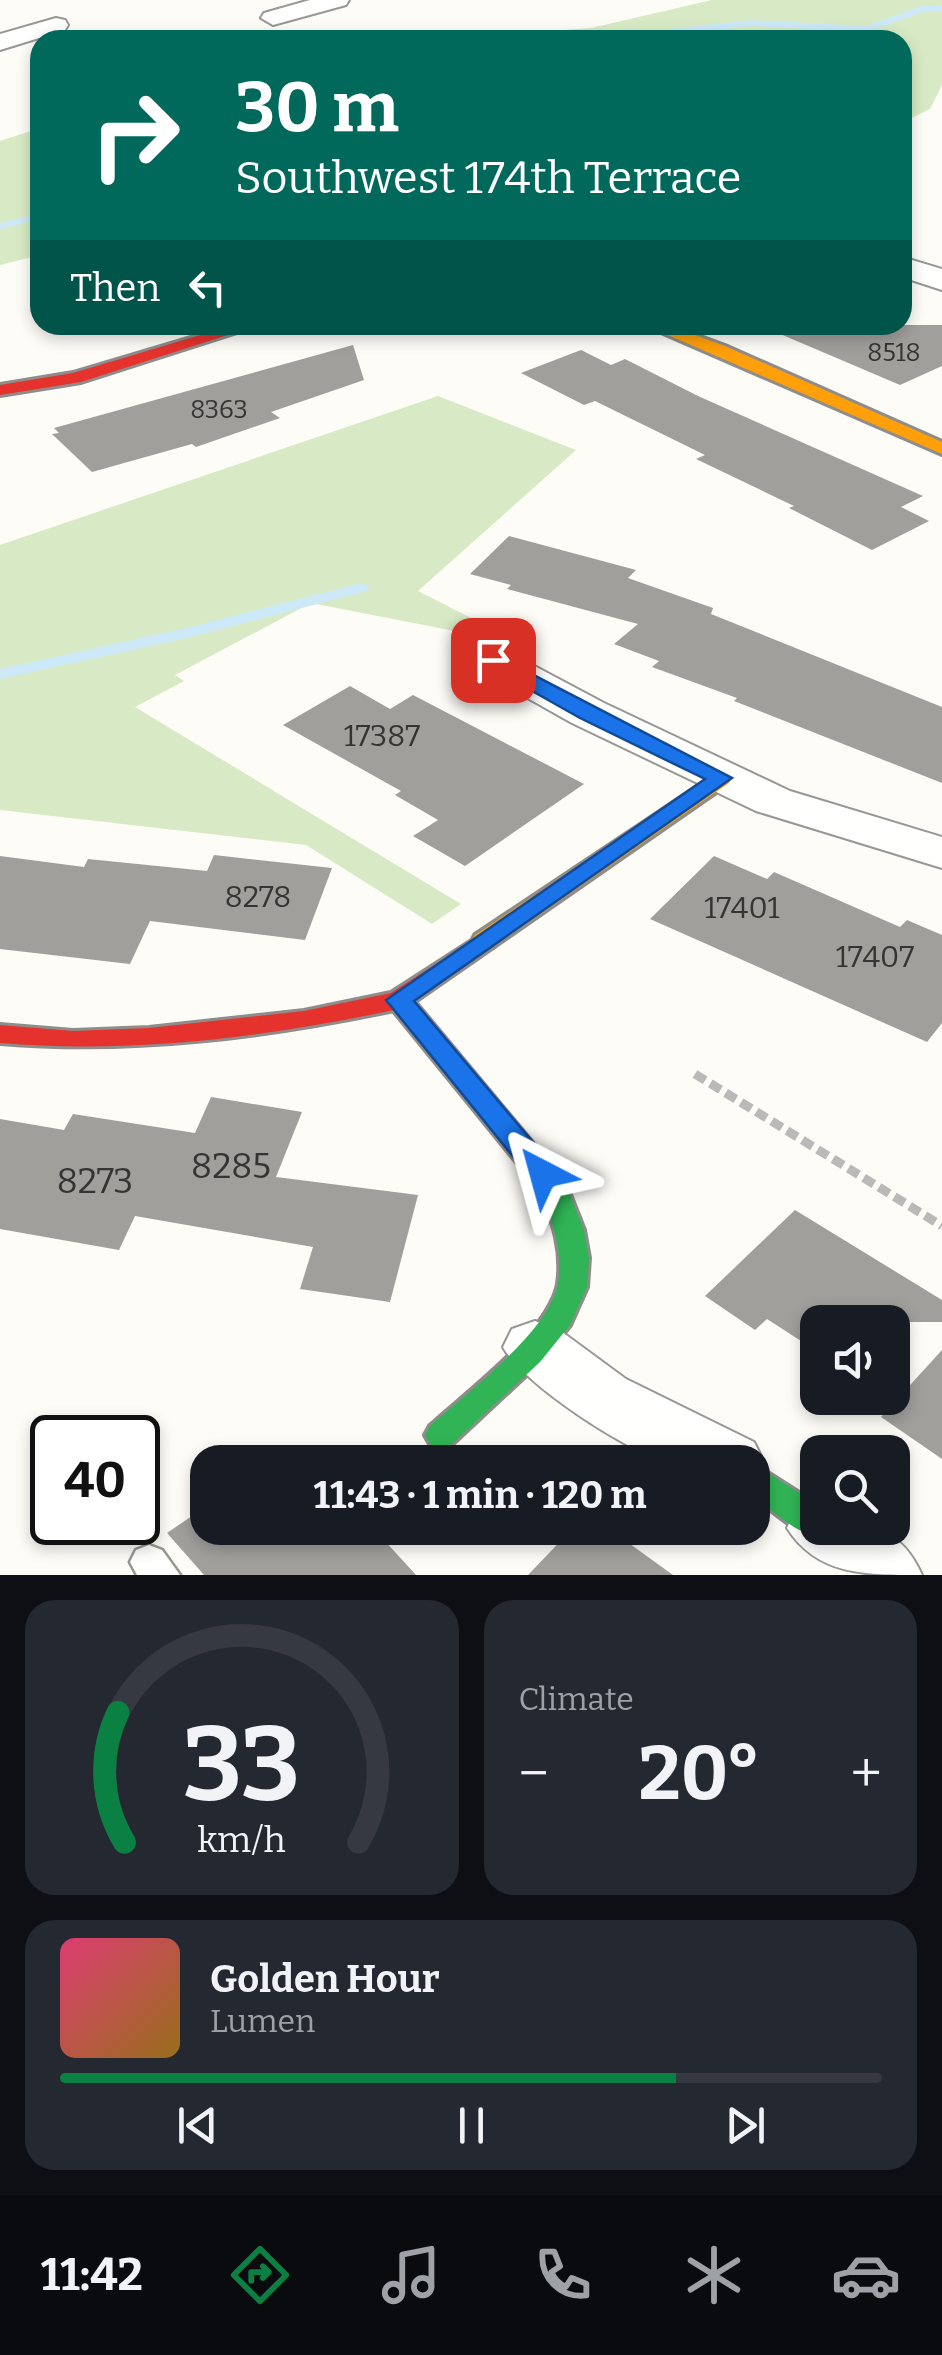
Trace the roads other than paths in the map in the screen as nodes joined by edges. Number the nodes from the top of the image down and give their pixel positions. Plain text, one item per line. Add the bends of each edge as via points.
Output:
1 (337, 0) edge
2 (272, 18) dead end
3 (56, 25) dead end
4 (40, 30) edge
5 (30, 33) edge
6 (0, 42) edge
7 (912, 270) edge
8 (942, 280) edge
9 (218, 335) edge
10 (680, 335) edge
11 (0, 390) edge
12 (942, 449) edge
13 (493, 660) dead end
14 (721, 778) junction
15 (942, 854) edge
16 (399, 1000) junction
17 (0, 1034) edge
18 (535, 1346) junction
19 (441, 1435) dead end
20 (696, 1445) edge
21 (770, 1489) edge
22 (800, 1511) edge
23 (846, 1545) edge
24 (887, 1575) edge

1 - 2 street
3 - 4 street
5 - 6 street
7 - 8 street
9 - 11 street via 75,378
10 - 12 street
13 - 14 street
14 - 15 street via 826,820
14 - 16 street
16 - 17 street via 304,1020 149,1037
16 - 18 street via 556,1189 569,1220 575,1256 568,1302
18 - 19 street
18 - 20 street via 603,1398
21 - 22 street
23 - 24 street

